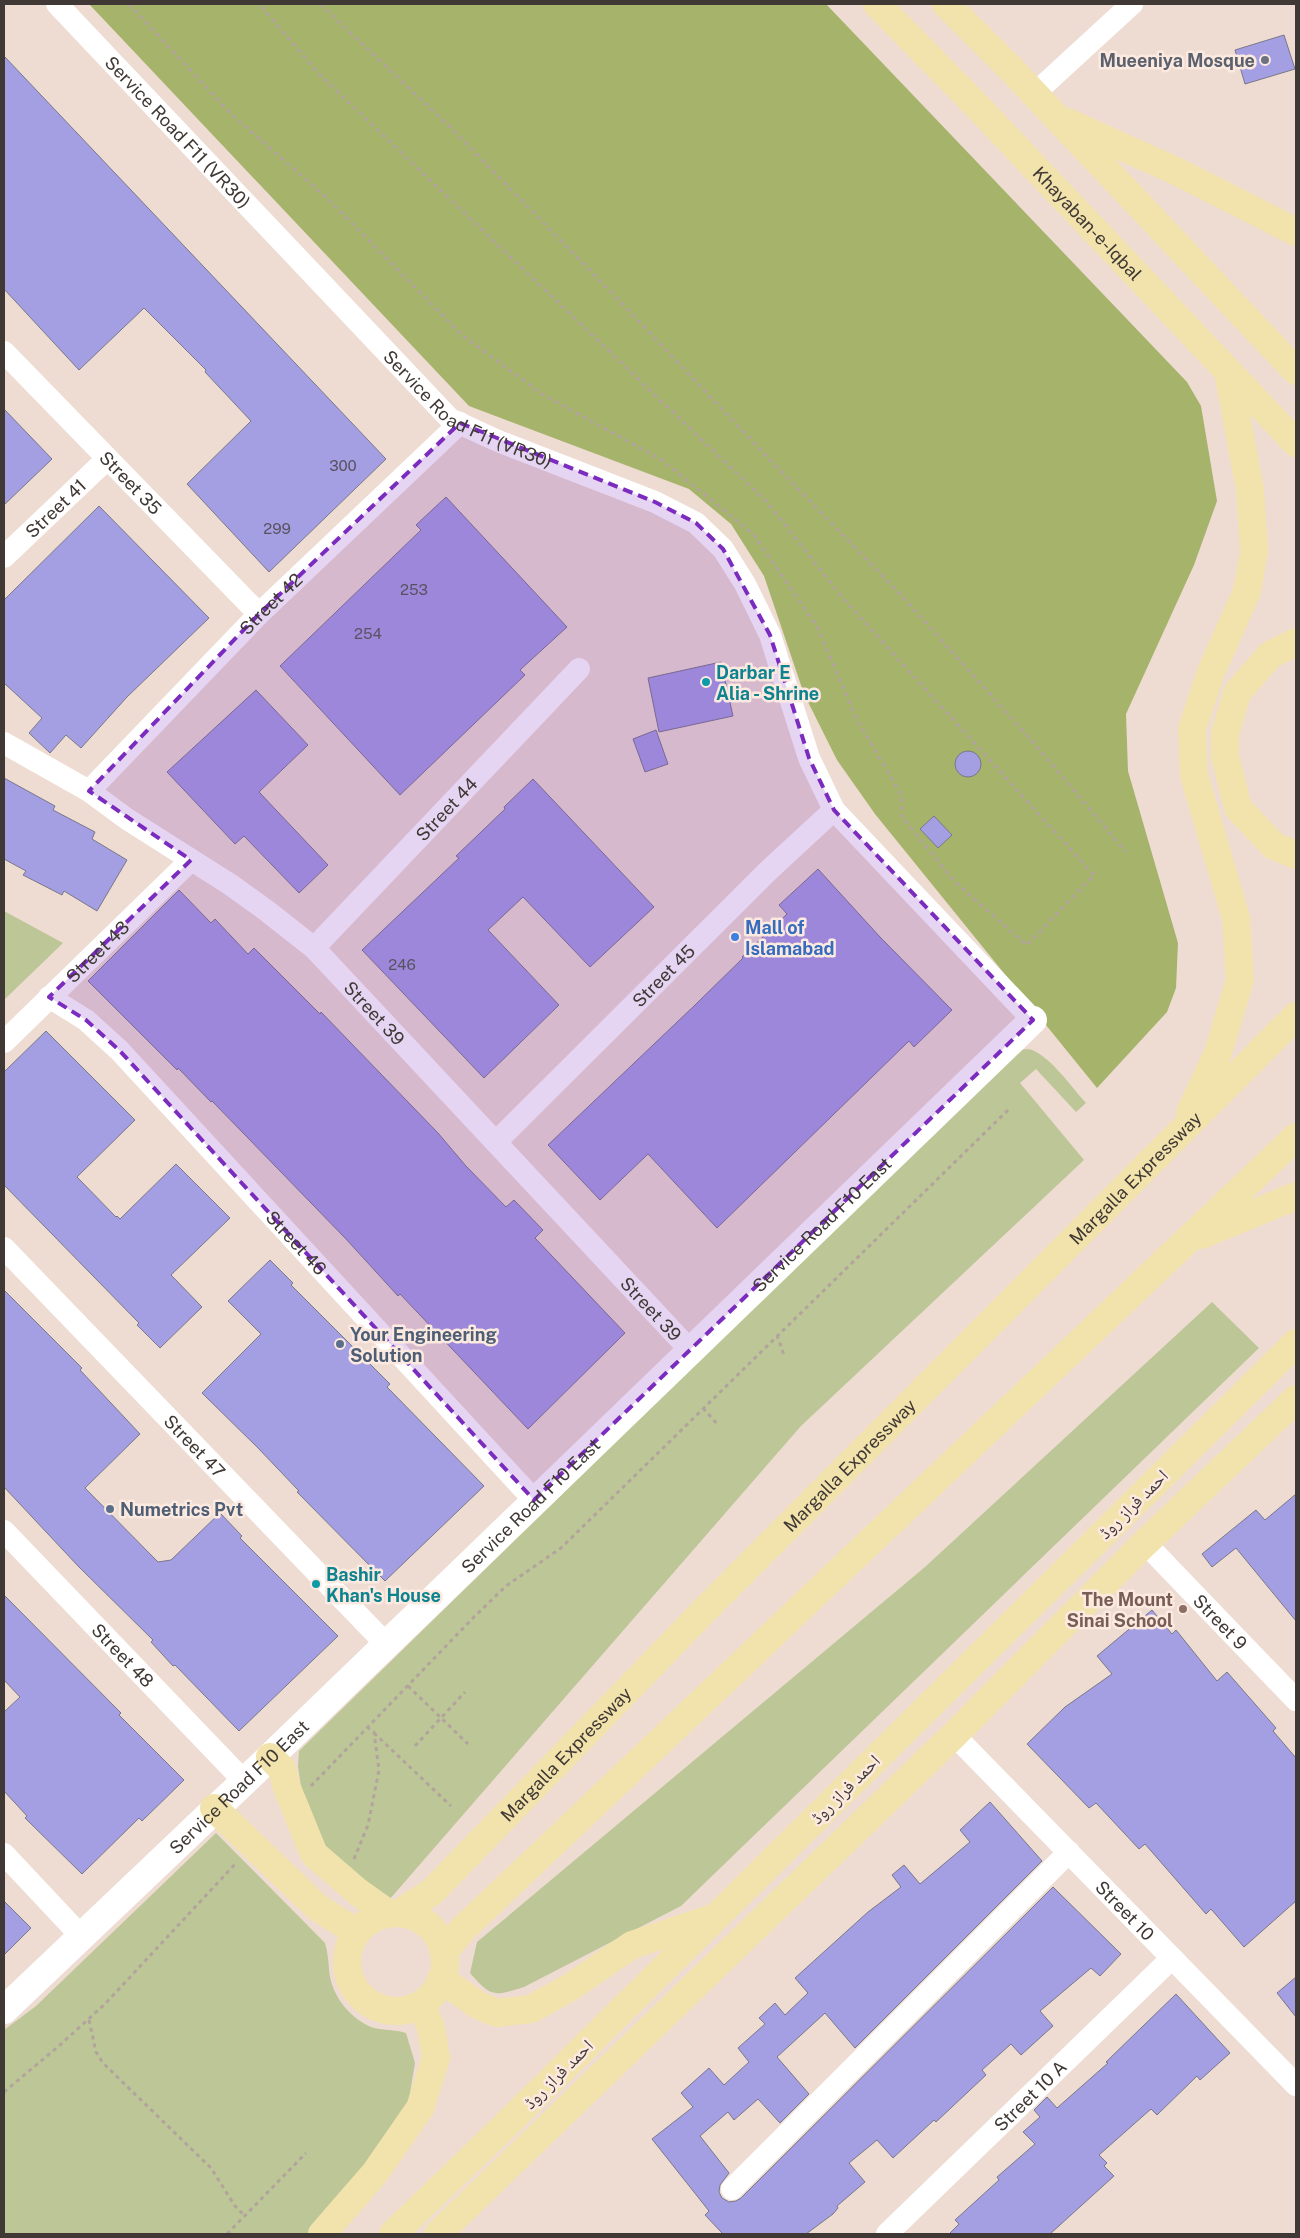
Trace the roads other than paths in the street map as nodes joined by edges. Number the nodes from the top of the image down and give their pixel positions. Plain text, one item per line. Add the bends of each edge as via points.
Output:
1 (57, 4) edge
2 (877, 4) edge
3 (946, 4) edge
4 (1132, 4) edge
5 (1034, 94) junction
6 (1055, 116) junction
7 (1296, 232) edge
8 (4, 352) edge
9 (1296, 371) edge
10 (1228, 372) junction
11 (460, 423) junction
12 (1296, 443) edge
13 (108, 458) junction
14 (4, 557) edge
15 (259, 614) junction
16 (1296, 642) edge
17 (579, 669) dead end
18 (4, 743) edge
19 (88, 791) junction
20 (834, 810) junction
21 (1296, 855) edge
22 (191, 860) junction
23 (314, 948) junction
24 (50, 997) junction
25 (1296, 1016) edge
26 (1033, 1020) joint
27 (4, 1042) edge
28 (1182, 1131) junction
29 (1296, 1137) edge
30 (496, 1142) junction
31 (1296, 1196) edge
32 (1189, 1240) junction
33 (4, 1248) edge
34 (1296, 1343) edge
35 (690, 1350) junction
36 (1296, 1399) edge
37 (534, 1500) junction
38 (4, 1531) edge
39 (1145, 1543) junction
40 (386, 1643) junction
41 (1296, 1700) edge
42 (954, 1735) junction
43 (270, 1757) junction
44 (243, 1780) junction
45 (214, 1808) junction
46 (1069, 1852) junction
47 (4, 1854) edge
48 (395, 1913) junction
49 (716, 1917) junction
50 (356, 1932) junction
51 (81, 1936) junction
52 (444, 1952) junction
53 (1172, 1958) junction
54 (441, 1980) junction
55 (421, 2004) junction
56 (4, 2010) edge
57 (1296, 2084) edge
58 (510, 2121) junction
59 (533, 2143) junction
60 (732, 2189) dead end
61 (322, 2234) edge
62 (393, 2234) edge
63 (438, 2234) edge
64 (887, 2234) edge

1 - 11 street, Service Road F11 (VR30) via 450,419
2 - 10 main road, Khayaban-e-Iqbal
3 - 5 main road
4 - 5 street
5 - 6 main road
6 - 7 main road via 1178,172
6 - 9 main road
8 - 13 street, Street 35
10 - 12 main road, Khayaban-e-Iqbal
10 - 28 main road via 1250,490 1254,552 1247,591 1211,672 1192,729 1194,775 1236,918 1240,980 1218,1053
11 - 15 street, Street 42
11 - 20 street, Service Road F11 (VR30) via 655,502 696,523 723,549 745,584 770,635 809,758
13 - 14 street, Street 41
13 - 15 street, Street 35
15 - 19 street, Street 42
16 - 21 main road via 1270,655 1237,692 1225,734 1224,756 1238,808 1274,846
17 - 23 street, Street 44
18 - 19 street, Street 39
19 - 22 street, Street 39
20 - 26 street, Service Road F11 (VR30)
20 - 30 street, Street 45 via 768,871
22 - 23 street, Street 39 via 267,911
22 - 24 street, Street 43
23 - 30 street, Street 39
24 - 27 street, Street 43
24 - 37 street, Street 46 via 86,1020 119,1050
25 - 28 main road, Margalla Expressway
26 - 35 street, Service Road F10 East
28 - 48 main road, Margalla Expressway via 700,1615 432,1892
29 - 32 main road
30 - 35 street, Street 39
31 - 32 main road
32 - 52 main road via 463,1929
33 - 40 street, Street 47
34 - 49 main road, احمد فراز روڈ
35 - 37 street, Service Road F10 East
36 - 39 main road, احمد فراز روڈ
37 - 40 street, Service Road F10 East
38 - 44 street, Street 48
39 - 41 street, Street 9
39 - 42 main road, احمد فراز روڈ
40 - 43 street, Service Road F10 East
42 - 46 street, Street 10
42 - 59 main road, احمد فراز روڈ
43 - 44 street, Service Road F10 East
43 - 48 main road via 282,1769 314,1854 358,1892
44 - 45 street, Service Road F10 East
45 - 50 main road via 317,1907
45 - 51 street, Service Road F10 East
46 - 53 street, Street 10
46 - 60 street
47 - 51 street
48 - 50 main road via 376,1916
48 - 52 main road via 426,1921 442,1941
49 - 54 main road via 632,1945 569,1988 531,2009 497,2013
49 - 58 main road, احمد فراز روڈ
50 - 55 main road via 346,1957 351,1982 367,2003 392,2012 417,2008
51 - 56 street, Service Road F10 East
52 - 54 main road via 446,1967
53 - 57 street, Street 10
53 - 64 street, Street 10 A
54 - 55 main road via 437,1991
55 - 61 main road via 436,2058 420,2108 375,2173
58 - 59 main road via 524,2119 531,2122
58 - 62 main road, احمد فراز روڈ
59 - 63 main road, احمد فراز روڈ

